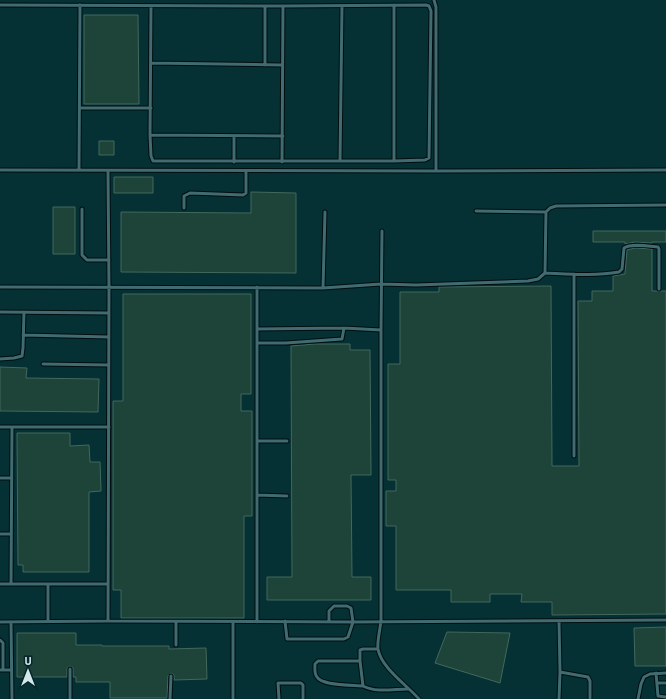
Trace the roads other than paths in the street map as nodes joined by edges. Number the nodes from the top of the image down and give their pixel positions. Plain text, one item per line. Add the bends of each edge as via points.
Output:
1 (111, 0) edge
2 (434, 0) edge
3 (0, 5) edge
4 (80, 5) junction
5 (112, 5) junction
6 (394, 5) junction
7 (151, 6) junction
8 (265, 6) junction
9 (283, 6) junction
10 (342, 6) junction
11 (151, 63) junction
12 (265, 65) junction
13 (282, 65) junction
14 (80, 108) junction
15 (150, 108) junction
16 (150, 136) junction
17 (234, 136) junction
18 (283, 136) junction
19 (340, 161) junction
20 (394, 161) junction
21 (234, 162) junction
22 (282, 162) junction
23 (0, 170) edge
24 (80, 170) junction
25 (108, 170) junction
26 (666, 170) edge
27 (246, 171) junction
28 (436, 171) junction
29 (666, 204) edge
30 (184, 208) dead end
31 (82, 209) dead end
32 (476, 211) dead end
33 (325, 212) dead end
34 (546, 212) junction
35 (382, 232) dead end
36 (109, 260) junction
37 (545, 273) junction
38 (574, 274) junction
39 (381, 284) junction
40 (0, 286) edge
41 (258, 287) junction
42 (109, 288) junction
43 (323, 288) junction
44 (659, 289) dead end
45 (0, 312) edge
46 (24, 312) junction
47 (109, 313) junction
48 (344, 328) junction
49 (258, 329) junction
50 (380, 330) junction
51 (24, 335) junction
52 (109, 337) junction
53 (257, 343) junction
54 (0, 359) edge
55 (43, 364) dead end
56 (109, 365) junction
57 (0, 427) edge
58 (12, 427) junction
59 (108, 427) junction
60 (257, 440) junction
61 (287, 441) dead end
62 (574, 456) dead end
63 (0, 478) edge
64 (12, 478) junction
65 (257, 495) junction
66 (287, 496) dead end
67 (0, 534) edge
68 (11, 534) junction
69 (0, 584) edge
70 (11, 584) junction
71 (48, 584) junction
72 (108, 584) junction
73 (559, 620) junction
74 (666, 620) edge
75 (48, 621) junction
76 (108, 621) junction
77 (285, 621) junction
78 (381, 621) junction
79 (0, 622) edge
80 (12, 622) junction
81 (176, 622) junction
82 (233, 622) junction
83 (257, 622) junction
84 (329, 622) junction
85 (353, 622) junction
86 (0, 640) edge
87 (176, 645) dead end
88 (378, 649) junction
89 (360, 661) junction
90 (70, 669) dead end
91 (2, 670) edge
92 (11, 670) junction
93 (560, 672) junction
94 (656, 673) junction
95 (666, 673) edge
96 (171, 676) dead end
97 (657, 683) junction
98 (666, 683) edge
99 (363, 686) junction
100 (408, 689) junction
101 (666, 697) edge
102 (590, 698) dead end
103 (12, 699) edge
104 (70, 699) edge
105 (170, 699) edge
106 (233, 699) edge
107 (278, 699) edge
108 (303, 699) edge
109 (419, 699) edge
110 (559, 699) edge
111 (638, 699) edge

1 - 5 lane
2 - 28 lane
3 - 4 lane
4 - 5 lane
4 - 14 lane
5 - 7 lane
6 - 10 lane
6 - 20 lane
6 - 20 lane via 426,5 430,8 431,19 430,156 428,160
7 - 8 lane
7 - 11 lane
8 - 9 lane
8 - 12 lane
9 - 10 lane
9 - 13 lane
10 - 19 lane
11 - 12 lane
11 - 15 lane
12 - 13 lane
13 - 18 lane
14 - 15 lane
14 - 24 lane
15 - 16 lane
16 - 17 lane
16 - 21 lane via 151,158 156,162
17 - 18 lane
17 - 21 lane
18 - 22 lane
19 - 20 lane
19 - 22 lane
21 - 22 lane
23 - 24 lane
24 - 25 lane
25 - 27 lane
25 - 36 lane
26 - 28 lane
27 - 28 lane
27 - 30 lane via 246,193 243,195 190,193 184,196
29 - 34 lane via 556,206
31 - 36 lane via 82,254 87,260
32 - 34 lane
33 - 43 lane
34 - 37 lane
35 - 39 lane
36 - 42 lane
37 - 38 lane
37 - 39 lane via 538,279 528,281
38 - 44 lane via 619,272 622,269 626,246 658,247
38 - 62 lane
39 - 43 lane
39 - 50 lane
40 - 42 lane
41 - 42 lane
41 - 43 lane
41 - 49 lane
42 - 47 lane
45 - 46 lane
46 - 47 lane
46 - 51 lane
47 - 52 lane
48 - 49 lane
48 - 50 lane
48 - 53 lane via 342,339
49 - 53 lane
50 - 78 lane
51 - 52 lane
51 - 54 lane via 22,356
52 - 56 lane
53 - 60 lane
55 - 56 lane
56 - 59 lane
57 - 58 lane
58 - 59 lane
58 - 64 lane
59 - 72 lane
60 - 61 lane
60 - 65 lane
63 - 64 lane
64 - 68 lane
65 - 66 lane
65 - 83 lane
67 - 68 lane
68 - 70 lane
69 - 70 lane
70 - 71 lane
71 - 72 lane
71 - 75 lane
72 - 76 lane
73 - 74 lane
73 - 78 lane
73 - 93 lane
75 - 76 lane
75 - 80 lane
76 - 81 lane
77 - 83 lane
77 - 84 lane
77 - 85 lane via 285,636 288,639 344,639 348,637
78 - 85 lane
78 - 88 lane
79 - 80 lane
80 - 92 lane
81 - 82 lane
81 - 87 lane
82 - 83 lane
82 - 106 lane
84 - 85 lane
84 - 85 lane via 329,611 332,607 342,605 351,608
86 - 91 lane via 3,643
88 - 89 lane via 361,649
88 - 100 lane via 391,671
89 - 99 lane
89 - 99 lane via 318,661 315,664 316,677 323,682
90 - 104 lane
91 - 92 lane
92 - 103 lane
93 - 102 lane via 588,678
93 - 110 lane
94 - 95 lane
94 - 97 lane
94 - 111 lane via 644,677
96 - 105 lane
97 - 98 lane
97 - 101 lane via 658,696
99 - 100 lane via 376,690
100 - 109 lane
107 - 108 lane via 278,683 301,683

